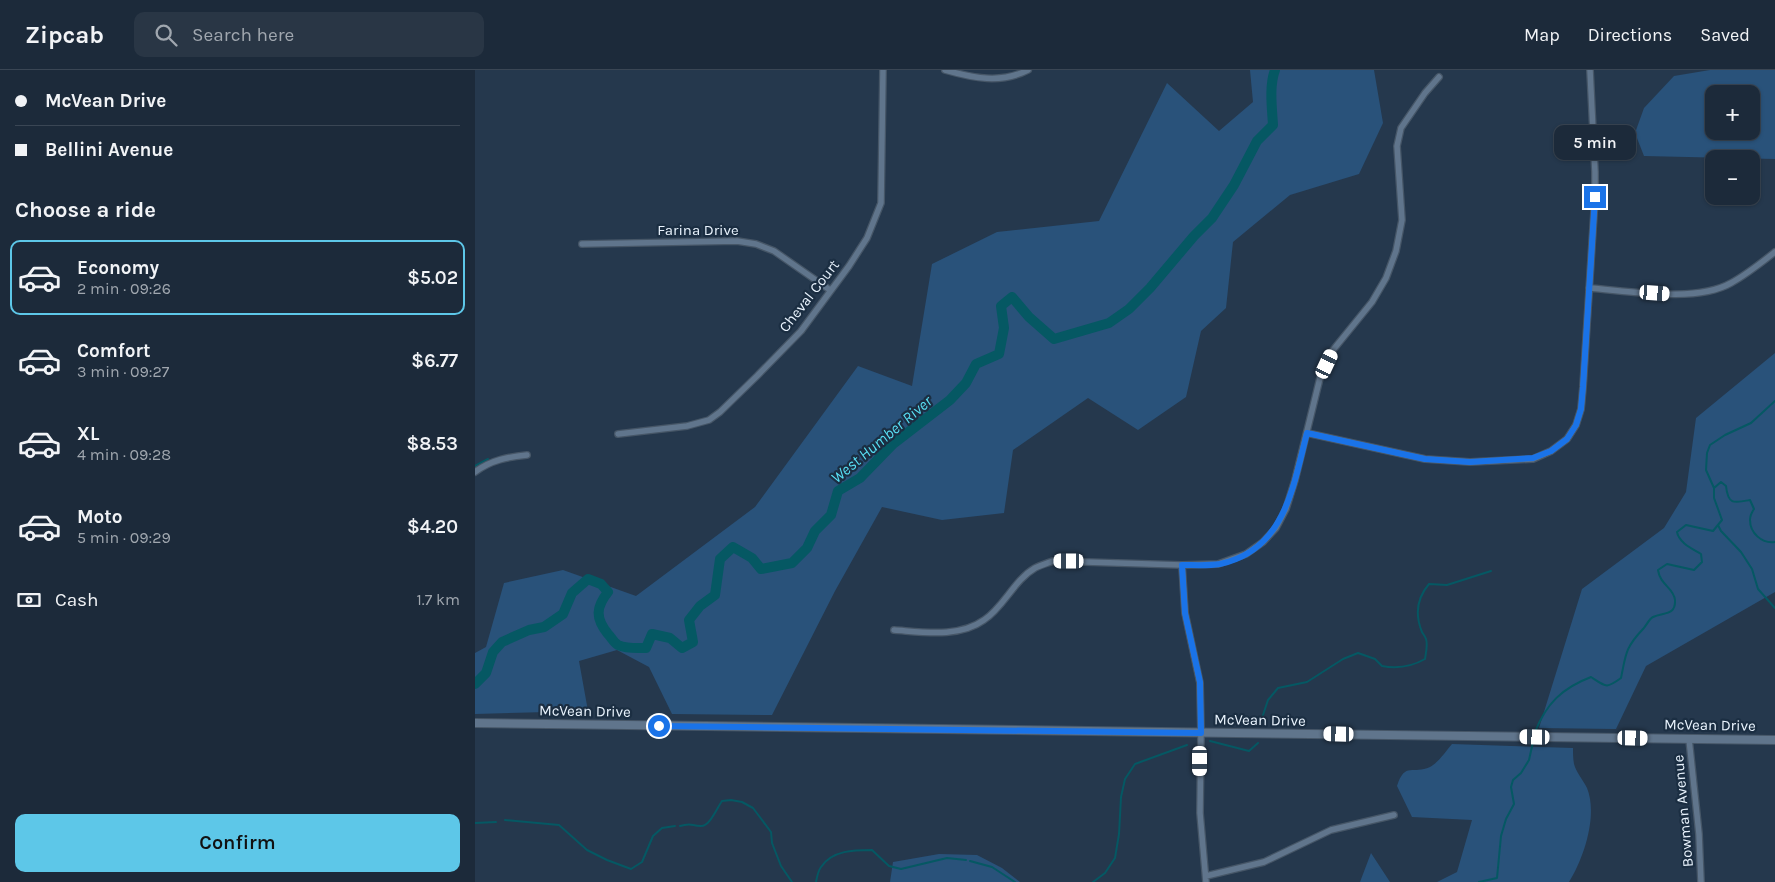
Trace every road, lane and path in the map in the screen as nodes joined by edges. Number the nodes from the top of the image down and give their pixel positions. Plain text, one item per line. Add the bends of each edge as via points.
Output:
1 (883, 70) edge
2 (945, 70) edge
3 (1028, 70) edge
4 (1590, 70) edge
5 (1439, 77) dead end
6 (582, 244) dead end
7 (1775, 252) edge
8 (1589, 288) junction
9 (830, 290) junction
10 (1307, 433) junction
11 (618, 434) dead end
12 (527, 455) dead end
13 (475, 472) edge
14 (1182, 565) junction
15 (894, 630) dead end
16 (475, 723) edge
17 (1201, 733) junction
18 (1689, 739) junction
19 (1775, 740) edge
20 (1394, 815) dead end
21 (1206, 879) edge
22 (1701, 882) edge

1 - 9 street, Cheval Court via 881,203 867,238
2 - 3 street via 993,80
4 - 8 street via 1595,172
5 - 10 street via 1401,128 1397,146 1402,220 1397,251 1387,278 1333,350 1320,378
6 - 9 street, Farina Drive via 737,241 756,244 774,251
7 - 8 street via 1730,284 1708,292 1673,294
8 - 10 street via 1581,409 1567,439 1551,451 1533,458 1510,460 1425,459
9 - 11 street, Cheval Court via 801,331 709,420 687,426
10 - 14 street via 1286,509 1273,532 1246,554 1230,561
12 - 13 street via 505,458 484,465
14 - 15 street via 1053,561 1035,568 985,620 971,627 933,633
14 - 17 street via 1185,613 1200,682
16 - 17 main road, McVean Drive
17 - 18 main road, McVean Drive
17 - 21 street via 1200,813
18 - 19 main road, McVean Drive
18 - 22 street, Bowman Avenue
20 - 21 street via 1331,830 1264,862

